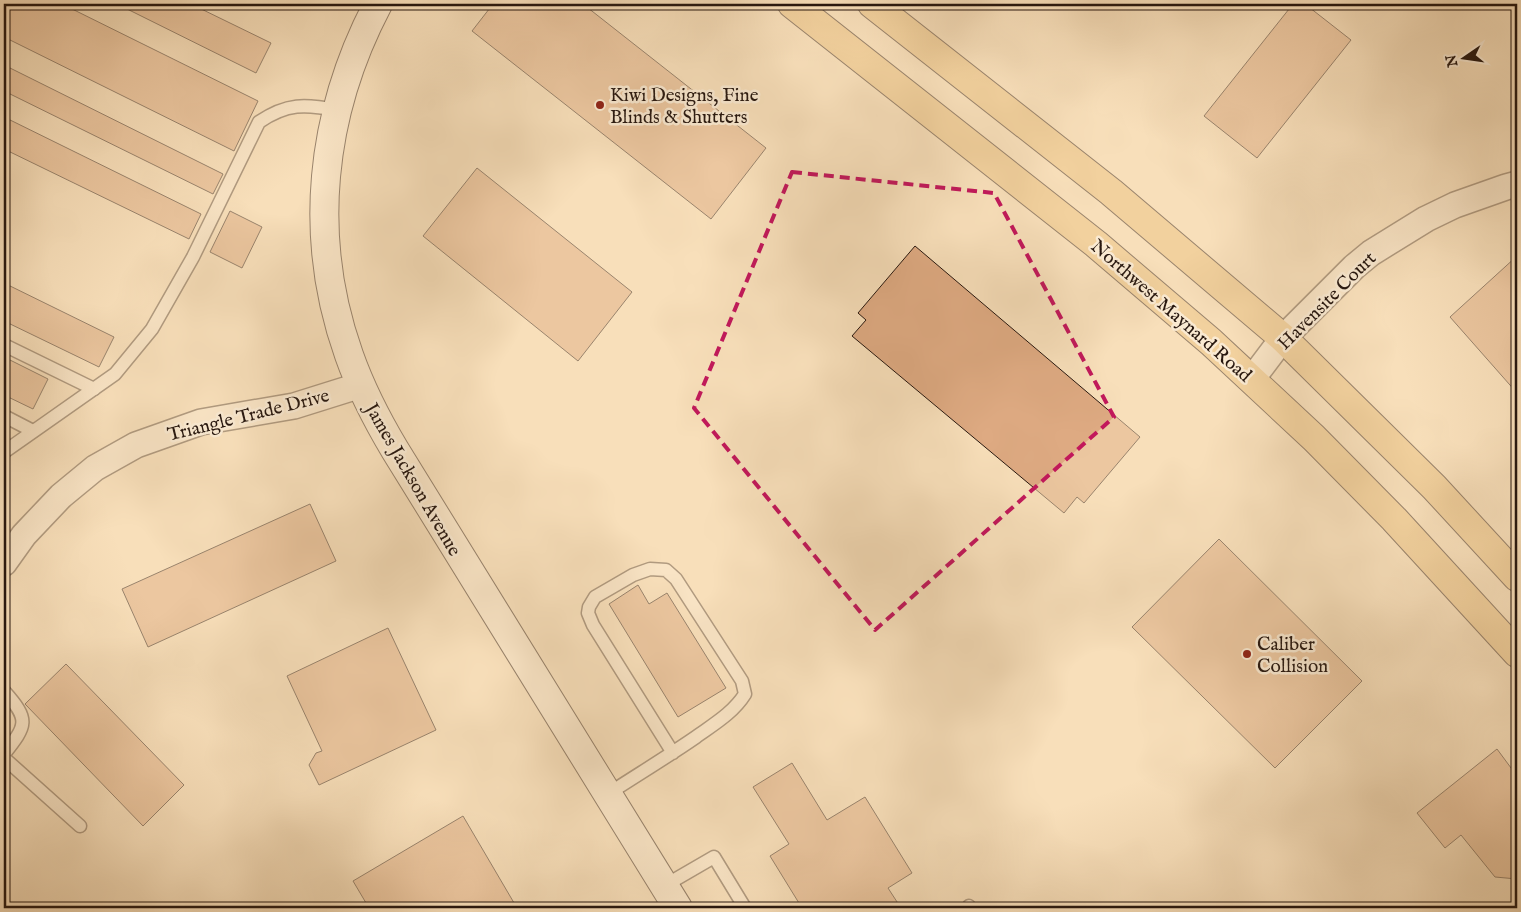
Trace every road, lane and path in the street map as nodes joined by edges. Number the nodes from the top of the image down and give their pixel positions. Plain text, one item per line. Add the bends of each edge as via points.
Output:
1 (378, 4) edge
2 (792, 4) edge
3 (872, 4) edge
4 (337, 110) junction
5 (1517, 184) edge
6 (1283, 338) junction
7 (4, 345) edge
8 (1252, 379) junction
9 (361, 385) junction
10 (94, 389) junction
11 (4, 416) edge
12 (33, 430) junction
13 (4, 452) edge
14 (4, 563) edge
15 (1517, 577) edge
16 (1517, 653) edge
17 (4, 691) edge
18 (673, 753) junction
19 (4, 754) edge
20 (4, 758) edge
21 (608, 794) junction
22 (80, 826) dead end
23 (671, 897) edge
24 (745, 908) edge

1 - 4 street, James Jackson Avenue via 361,37
2 - 8 main road, Northwest Maynard Road via 1096,244
3 - 6 main road via 1111,192
4 - 9 street, James Jackson Avenue via 326,168 326,251 332,294
4 - 10 lane via 311,105 286,107 259,122 152,329 115,374
5 - 6 street, Havensite Court via 1455,206 1398,235 1354,267
6 - 8 street, Havensite Court
6 - 15 main road via 1434,487
7 - 10 lane
8 - 16 main road, Northwest Maynard Road via 1394,519
9 - 14 street, Triangle Trade Drive via 294,406 201,422 136,445 95,468 61,496 24,535
9 - 21 street, James Jackson Avenue via 400,458
10 - 12 lane
11 - 12 lane
12 - 13 lane
17 - 19 lane via 19,707 23,718 20,733
18 - 18 lane via 728,714 745,694 742,681 676,579 666,570 650,569 595,597 588,614
18 - 21 lane
20 - 22 lane
21 - 23 street, James Jackson Avenue
23 - 24 lane via 714,857

